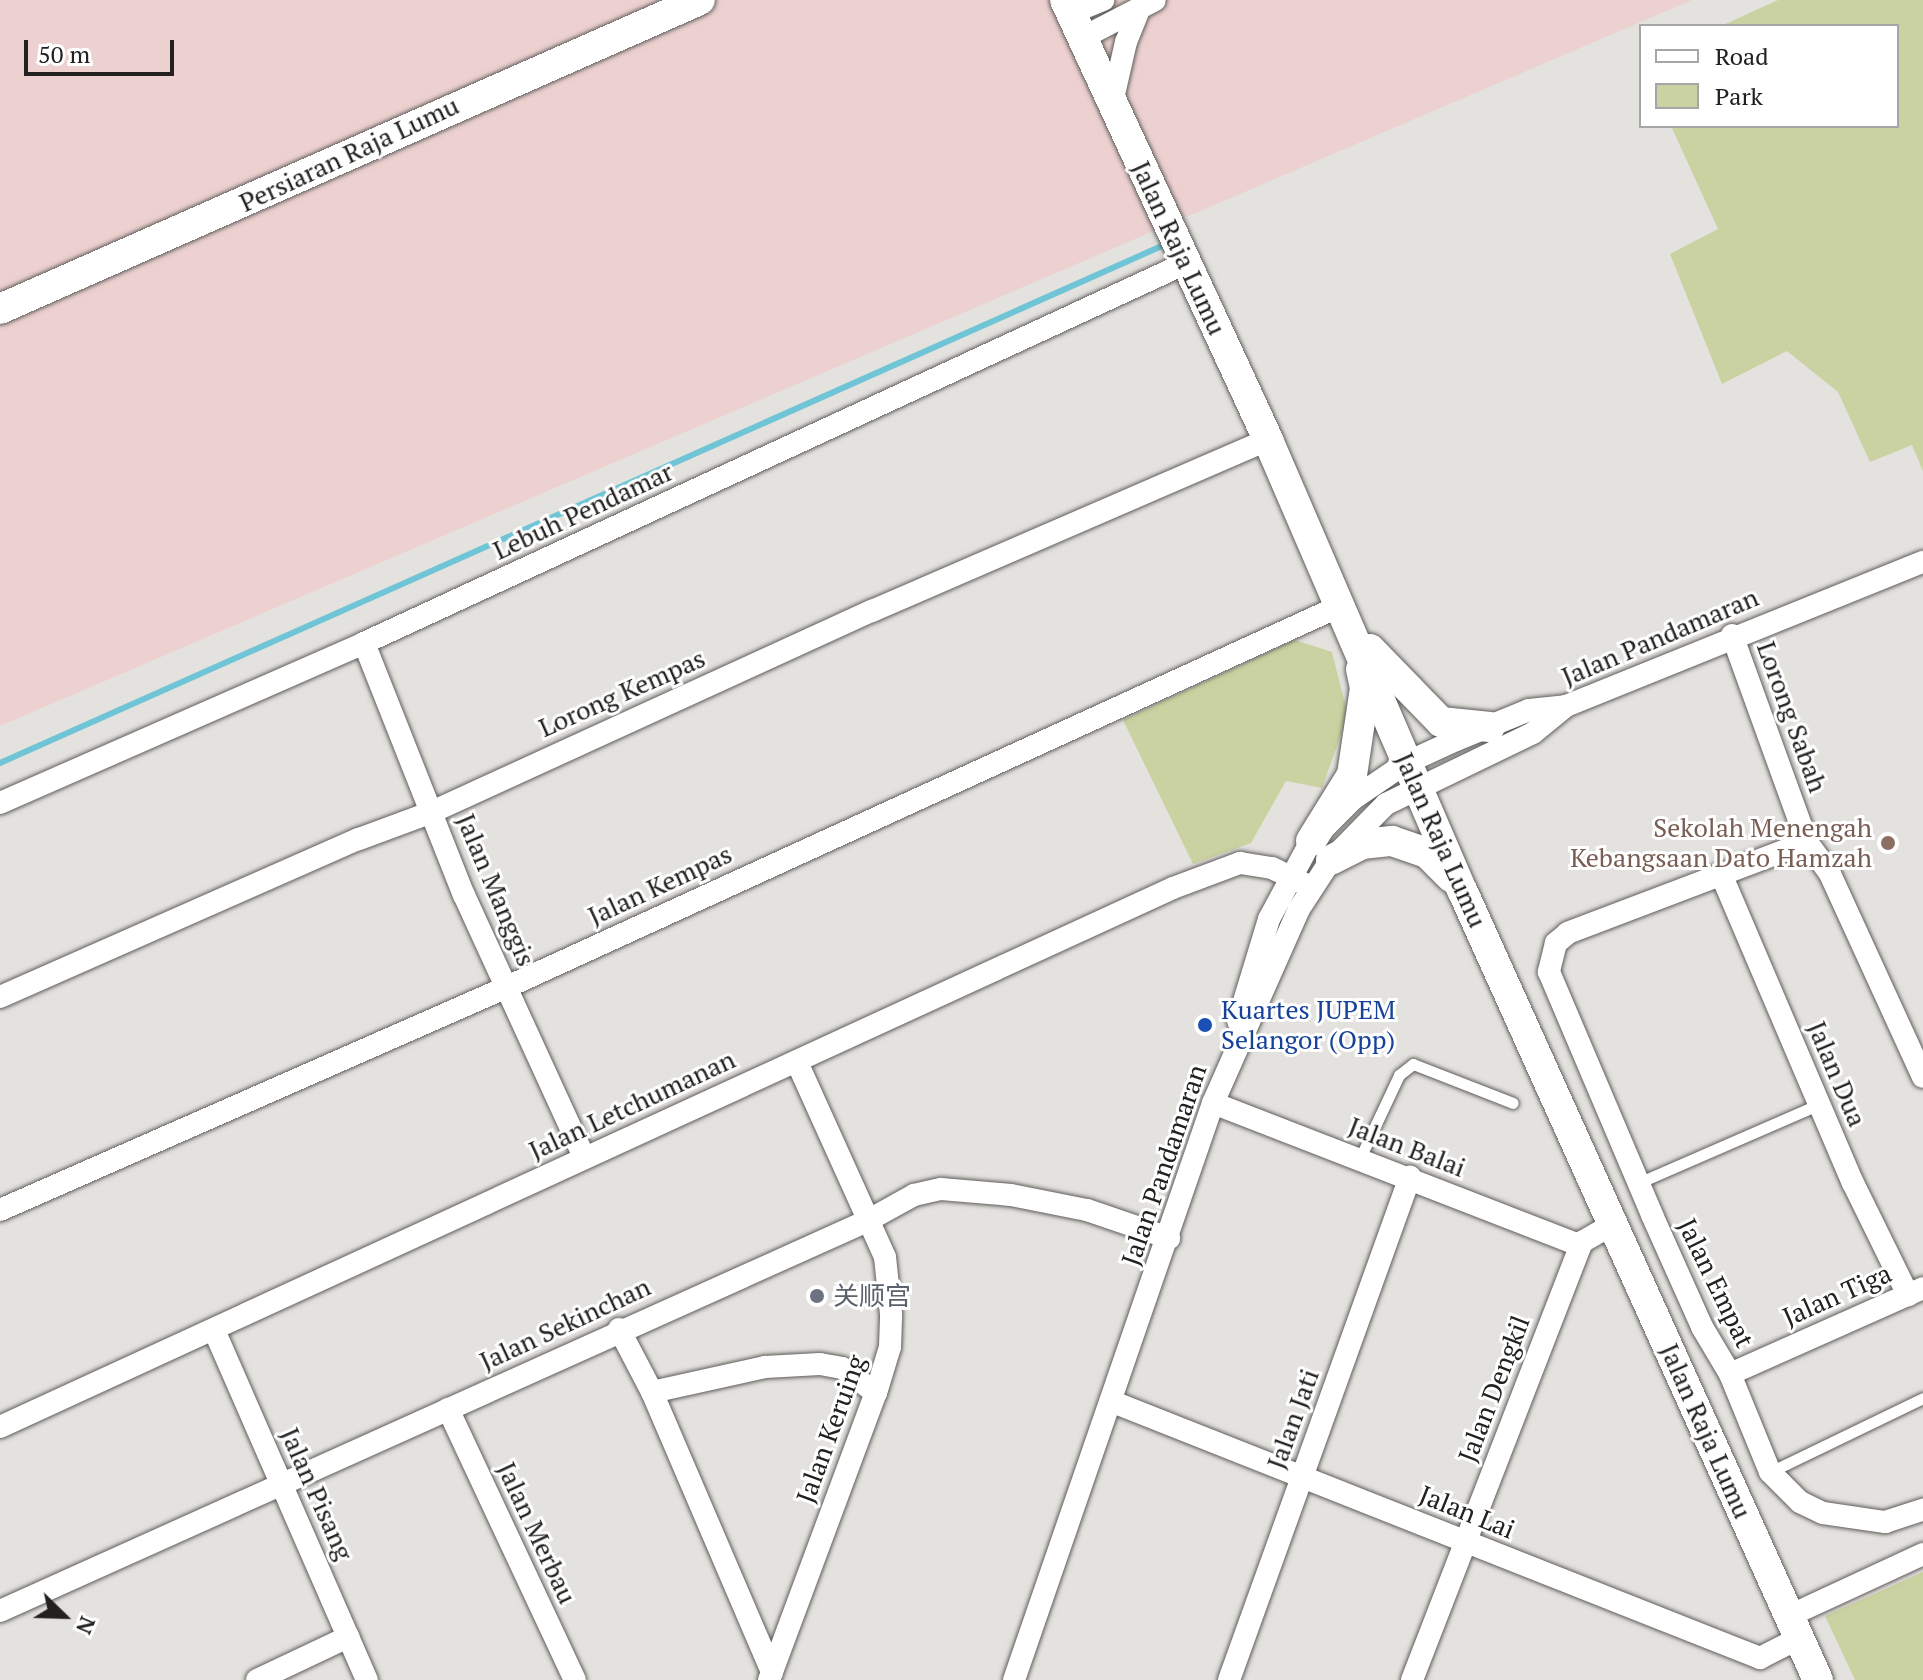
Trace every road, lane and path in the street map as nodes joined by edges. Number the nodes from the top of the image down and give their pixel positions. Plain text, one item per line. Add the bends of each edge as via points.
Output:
1 (700, 0) edge
2 (1103, 0) edge
3 (1147, 4) edge
4 (1073, 17) edge
5 (1112, 103) junction
6 (1186, 263) junction
7 (0, 309) edge
8 (1268, 440) junction
9 (1923, 562) edge
10 (1347, 617) junction
11 (1732, 635) junction
12 (364, 643) junction
13 (1566, 706) junction
14 (1490, 727) junction
15 (1412, 774) junction
16 (0, 803) edge
17 (432, 812) junction
18 (1807, 842) junction
19 (1321, 851) junction
20 (1721, 874) junction
21 (1302, 881) junction
22 (1463, 892) junction
23 (507, 987) junction
24 (0, 997) edge
25 (797, 1062) junction
26 (1923, 1077) edge
27 (1213, 1103) junction
28 (1513, 1103) dead end
29 (1820, 1104) junction
30 (583, 1155) junction
31 (1360, 1158) junction
32 (1410, 1177) junction
33 (1638, 1183) junction
34 (0, 1210) edge
35 (867, 1221) junction
36 (1613, 1224) junction
37 (1169, 1238) junction
38 (1580, 1245) junction
39 (1915, 1291) edge
40 (619, 1329) junction
41 (214, 1330) junction
42 (1730, 1374) junction
43 (652, 1392) junction
44 (876, 1393) junction
45 (1923, 1398) edge
46 (1113, 1402) junction
47 (448, 1409) junction
48 (0, 1427) edge
49 (1770, 1472) junction
50 (1302, 1477) junction
51 (283, 1487) junction
52 (1923, 1510) edge
53 (1465, 1542) junction
54 (1923, 1554) edge
55 (0, 1611) edge
56 (1794, 1627) junction
57 (348, 1637) junction
58 (1760, 1658) junction
59 (770, 1676) edge
60 (257, 1680) edge
61 (367, 1680) edge
62 (575, 1680) edge
63 (1014, 1680) edge
64 (1229, 1680) edge
65 (1412, 1680) edge
66 (1752, 1680) edge
67 (1818, 1680) edge

1 - 7 street, Persiaran Raja Lumu
2 - 4 street
3 - 4 street
3 - 5 street via 1126,42
4 - 5 street, Jalan Raja Lumu
5 - 6 street, Jalan Raja Lumu
6 - 8 street, Jalan Raja Lumu
6 - 12 street, Lebuh Pendamar
8 - 10 street, Jalan Raja Lumu
8 - 17 street, Lorong Kempas via 872,611
9 - 11 street, Jalan Pandamaran
10 - 14 street via 1425,711 1441,722
10 - 15 street, Jalan Raja Lumu
10 - 19 street via 1365,688 1352,775
10 - 23 street, Jalan Kempas
11 - 13 street, Jalan Pandamaran
11 - 18 street, Lorong Sabah
12 - 16 street, Lebuh Pendamar
12 - 17 street, Jalan Manggis
13 - 14 street via 1529,710
13 - 15 street, Jalan Pandamaran via 1533,733
14 - 15 street
15 - 19 street, Jalan Pandamaran via 1353,799
15 - 22 street, Jalan Raja Lumu
17 - 23 street, Jalan Manggis
17 - 24 street, Lorong Kempas
18 - 20 street
18 - 26 street, Lorong Sabah via 1830,874
19 - 21 street, Jalan Pandamaran
19 - 22 street via 1400,843 1427,853
20 - 29 street, Jalan Dua
20 - 33 street, Jalan Empat via 1568,933 1547,962
21 - 25 street, Jalan Letchumanan via 1240,863 1187,882
21 - 27 street, Jalan Pandamaran
22 - 36 street, Jalan Raja Lumu
23 - 30 street, Jalan Manggis
23 - 34 street, Jalan Kempas
25 - 30 street, Jalan Letchumanan
25 - 35 street, Jalan Keruing
27 - 31 street, Jalan Balai
27 - 37 street, Jalan Pandamaran
28 - 31 lane via 1413,1064 1399,1075
29 - 33 lane
29 - 39 street, Jalan Dua
30 - 41 street, Jalan Letchumanan
31 - 32 street, Jalan Balai
32 - 38 street, Jalan Balai
32 - 50 street, Jalan Jati
33 - 42 street, Jalan Empat via 1702,1327
35 - 37 street, Jalan Sekinchan via 914,1195 941,1189 1087,1210
35 - 40 street, Jalan Sekinchan
35 - 44 street, Jalan Keruing via 885,1257 890,1288 890,1347
36 - 38 street
36 - 56 street, Jalan Raja Lumu
37 - 46 street, Jalan Pandamaran
38 - 53 street, Jalan Dengkil
39 - 42 street, Jalan Tiga
40 - 43 street
40 - 47 street, Jalan Sekinchan
41 - 48 street, Jalan Letchumanan
41 - 51 street, Jalan Pisang
42 - 49 street, Jalan Empat
43 - 44 street via 765,1367 820,1364 842,1368
43 - 59 street
44 - 59 street, Jalan Keruing
45 - 49 lane
46 - 50 street, Jalan Lai
46 - 63 street, Jalan Pandamaran
47 - 51 street, Jalan Sekinchan
47 - 62 street, Jalan Merbau
49 - 52 street, Jalan Empat via 1800,1502 1823,1513 1885,1522
50 - 53 street, Jalan Lai
50 - 64 street, Jalan Jati
51 - 55 street, Jalan Sekinchan
51 - 57 street, Jalan Pisang
53 - 58 street, Jalan Lai
53 - 65 street, Jalan Dengkil
54 - 56 street
56 - 58 street
56 - 67 street, Jalan Raja Lumu
57 - 60 street
57 - 61 street, Jalan Pisang
58 - 66 street

